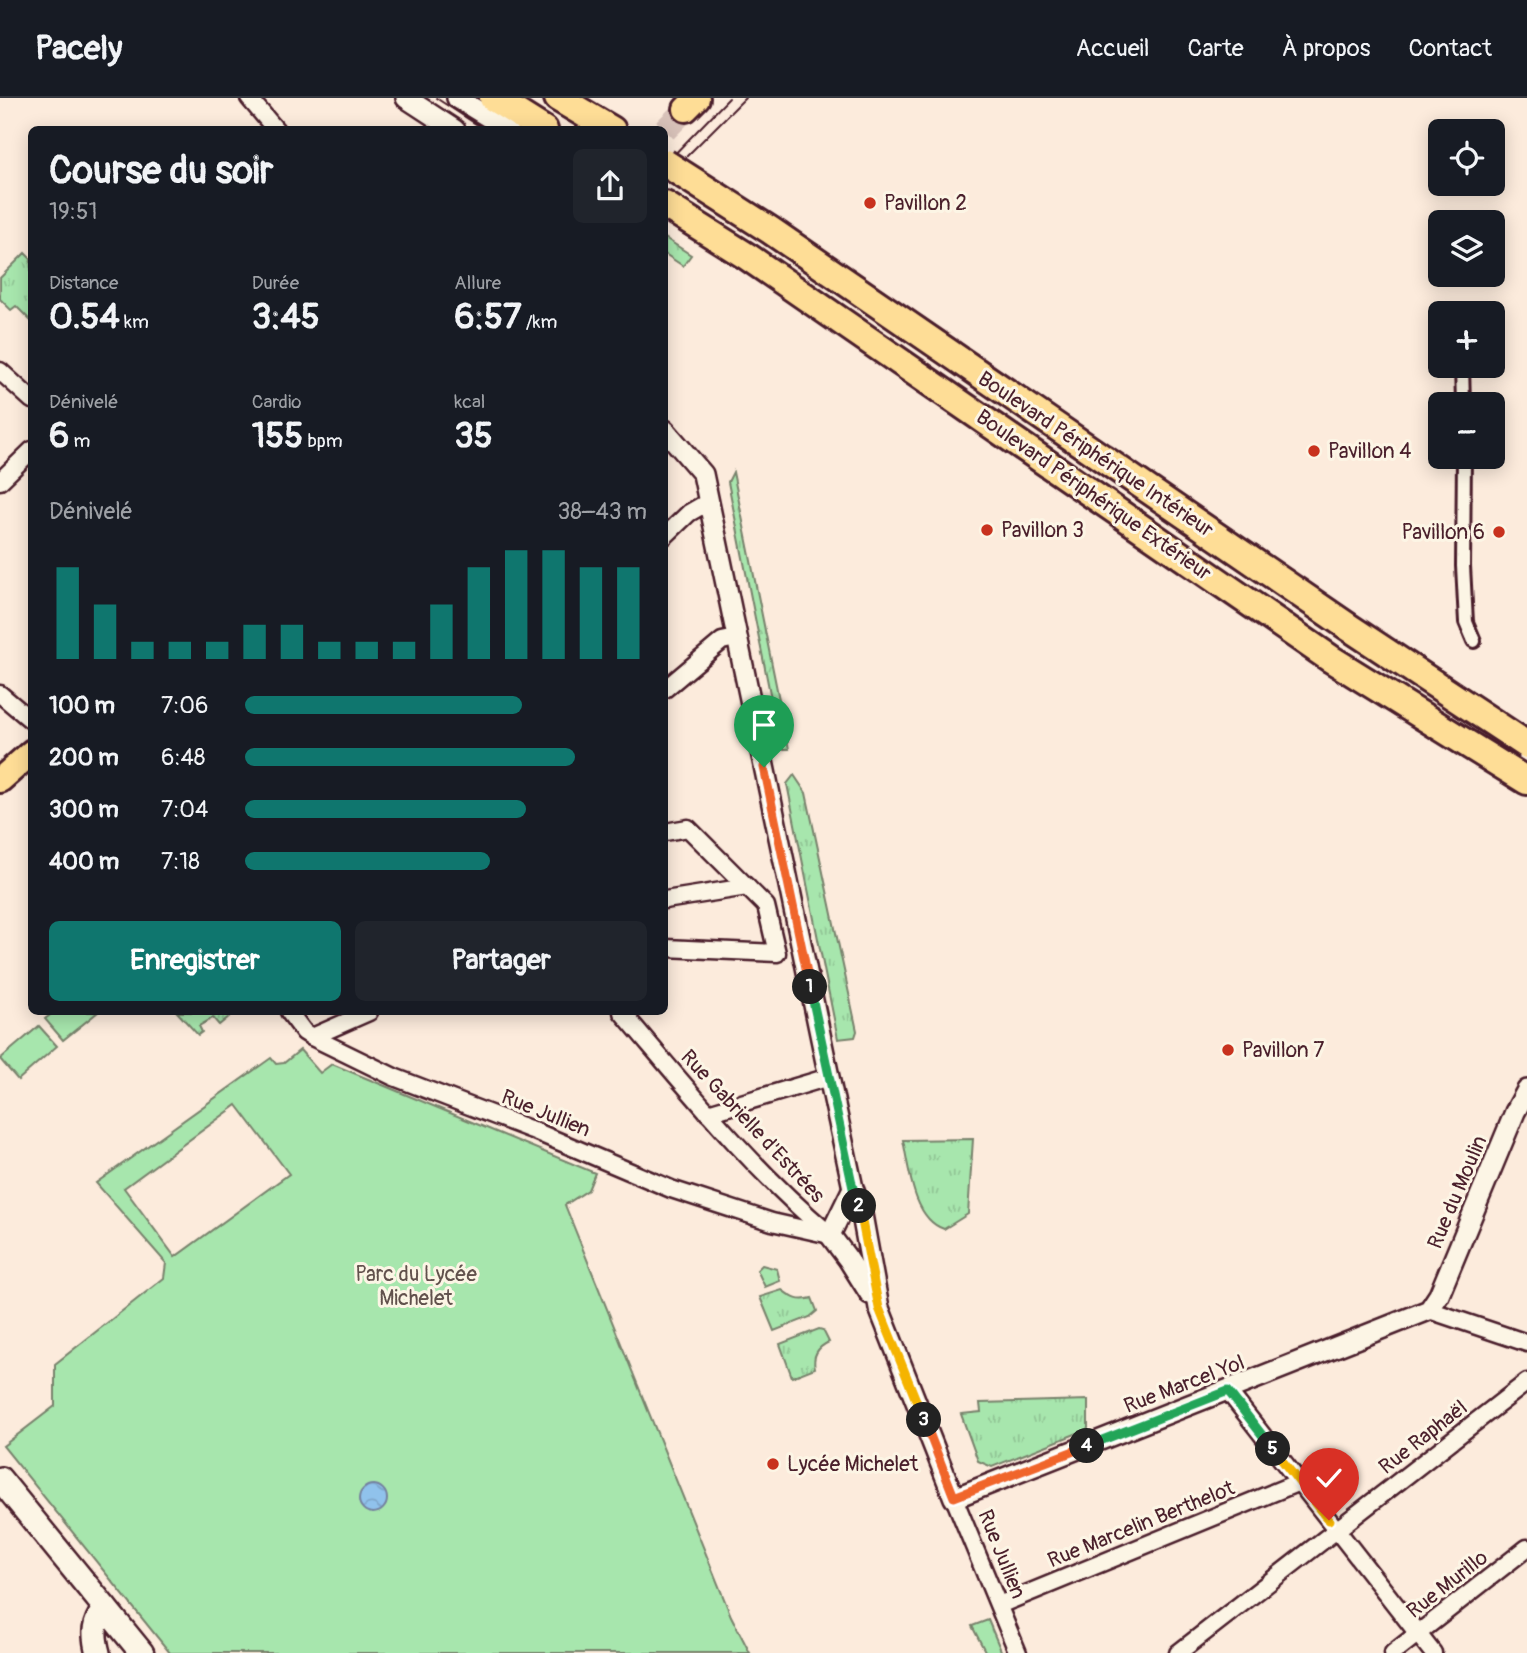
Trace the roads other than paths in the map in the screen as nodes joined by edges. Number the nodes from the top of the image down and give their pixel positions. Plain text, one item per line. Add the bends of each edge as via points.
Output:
1 (249, 98) edge
2 (406, 98) edge
3 (457, 98) edge
4 (494, 98) edge
5 (558, 98) edge
6 (273, 126) edge
7 (449, 126) edge
8 (502, 126) edge
9 (538, 126) edge
10 (605, 126) edge
11 (668, 165) edge
12 (668, 207) edge
13 (0, 371) edge
14 (28, 396) edge
15 (668, 433) edge
16 (28, 454) edge
17 (1464, 469) edge
18 (0, 481) edge
19 (708, 502) junction
20 (668, 533) edge
21 (736, 638) junction
22 (1474, 640) dead end
23 (668, 686) edge
24 (0, 694) edge
25 (28, 718) edge
26 (1527, 745) edge
27 (28, 756) edge
28 (0, 780) edge
29 (1527, 781) edge
30 (668, 831) edge
31 (747, 887) junction
32 (668, 900) edge
33 (668, 948) edge
34 (291, 1015) edge
35 (361, 1015) edge
36 (625, 1015) edge
37 (308, 1035) junction
38 (829, 1077) junction
39 (1527, 1090) edge
40 (709, 1113) junction
41 (853, 1188) junction
42 (792, 1202) junction
43 (860, 1209) junction
44 (777, 1223) junction
45 (830, 1234) junction
46 (872, 1276) junction
47 (879, 1308) junction
48 (1429, 1310) junction
49 (1527, 1343) edge
50 (1527, 1382) edge
51 (1228, 1391) junction
52 (0, 1479) edge
53 (1299, 1482) junction
54 (954, 1497) junction
55 (1337, 1530) junction
56 (1527, 1548) edge
57 (999, 1605) junction
58 (105, 1608) junction
59 (1418, 1633) junction
60 (99, 1653) edge
61 (142, 1653) edge
62 (1018, 1653) edge
63 (1178, 1653) edge
64 (1393, 1653) edge
65 (1433, 1653) edge

1 - 6 street
2 - 7 street
3 - 8 street
4 - 9 highway
5 - 10 highway
11 - 26 highway, Boulevard Périphérique Intérieur, bridge
12 - 29 highway, Boulevard Périphérique Extérieur via 748,257 1331,659
13 - 14 street
15 - 19 street, Rue Jullien via 703,474
16 - 18 street
17 - 22 street via 1466,622
19 - 20 street
19 - 21 street, Rue Jullien
21 - 23 street via 722,641
21 - 38 street, Rue Jullien
24 - 25 street
27 - 28 main road
30 - 31 street via 688,828
31 - 32 street
31 - 33 street via 766,906 776,953
34 - 37 street
35 - 37 street
36 - 40 street, Rue Gabrielle d'Estrées
37 - 44 street, Rue Jullien via 394,1077 671,1189
38 - 40 street
38 - 41 street, Rue Jullien
39 - 48 street, Rue du Moulin
40 - 42 street, Rue Gabrielle d'Estrées
41 - 43 street, Rue Jullien
41 - 45 street
42 - 44 street via 789,1217
42 - 45 street, Rue Gabrielle d'Estrées
43 - 45 street via 856,1223
43 - 46 street, Rue Jullien
44 - 45 street, Rue Jullien
45 - 46 street via 852,1243
45 - 47 street
46 - 47 street, Rue Jullien
47 - 54 street, Rue Jullien
48 - 49 street
48 - 51 street, Rue Marcel Yol
50 - 55 street, Rue Raphaël
51 - 53 street
51 - 54 street, Rue Marcel Yol
52 - 58 main road
53 - 55 street
53 - 57 street, Rue Marcelin Berthelot
54 - 57 street, Rue Jullien
55 - 59 street
55 - 63 street, Rue Raphaël
56 - 59 street, Rue Murillo
57 - 62 street, Rue Jullien
58 - 60 main road via 93,1635
58 - 61 main road
59 - 64 street, Rue Murillo
59 - 65 street

